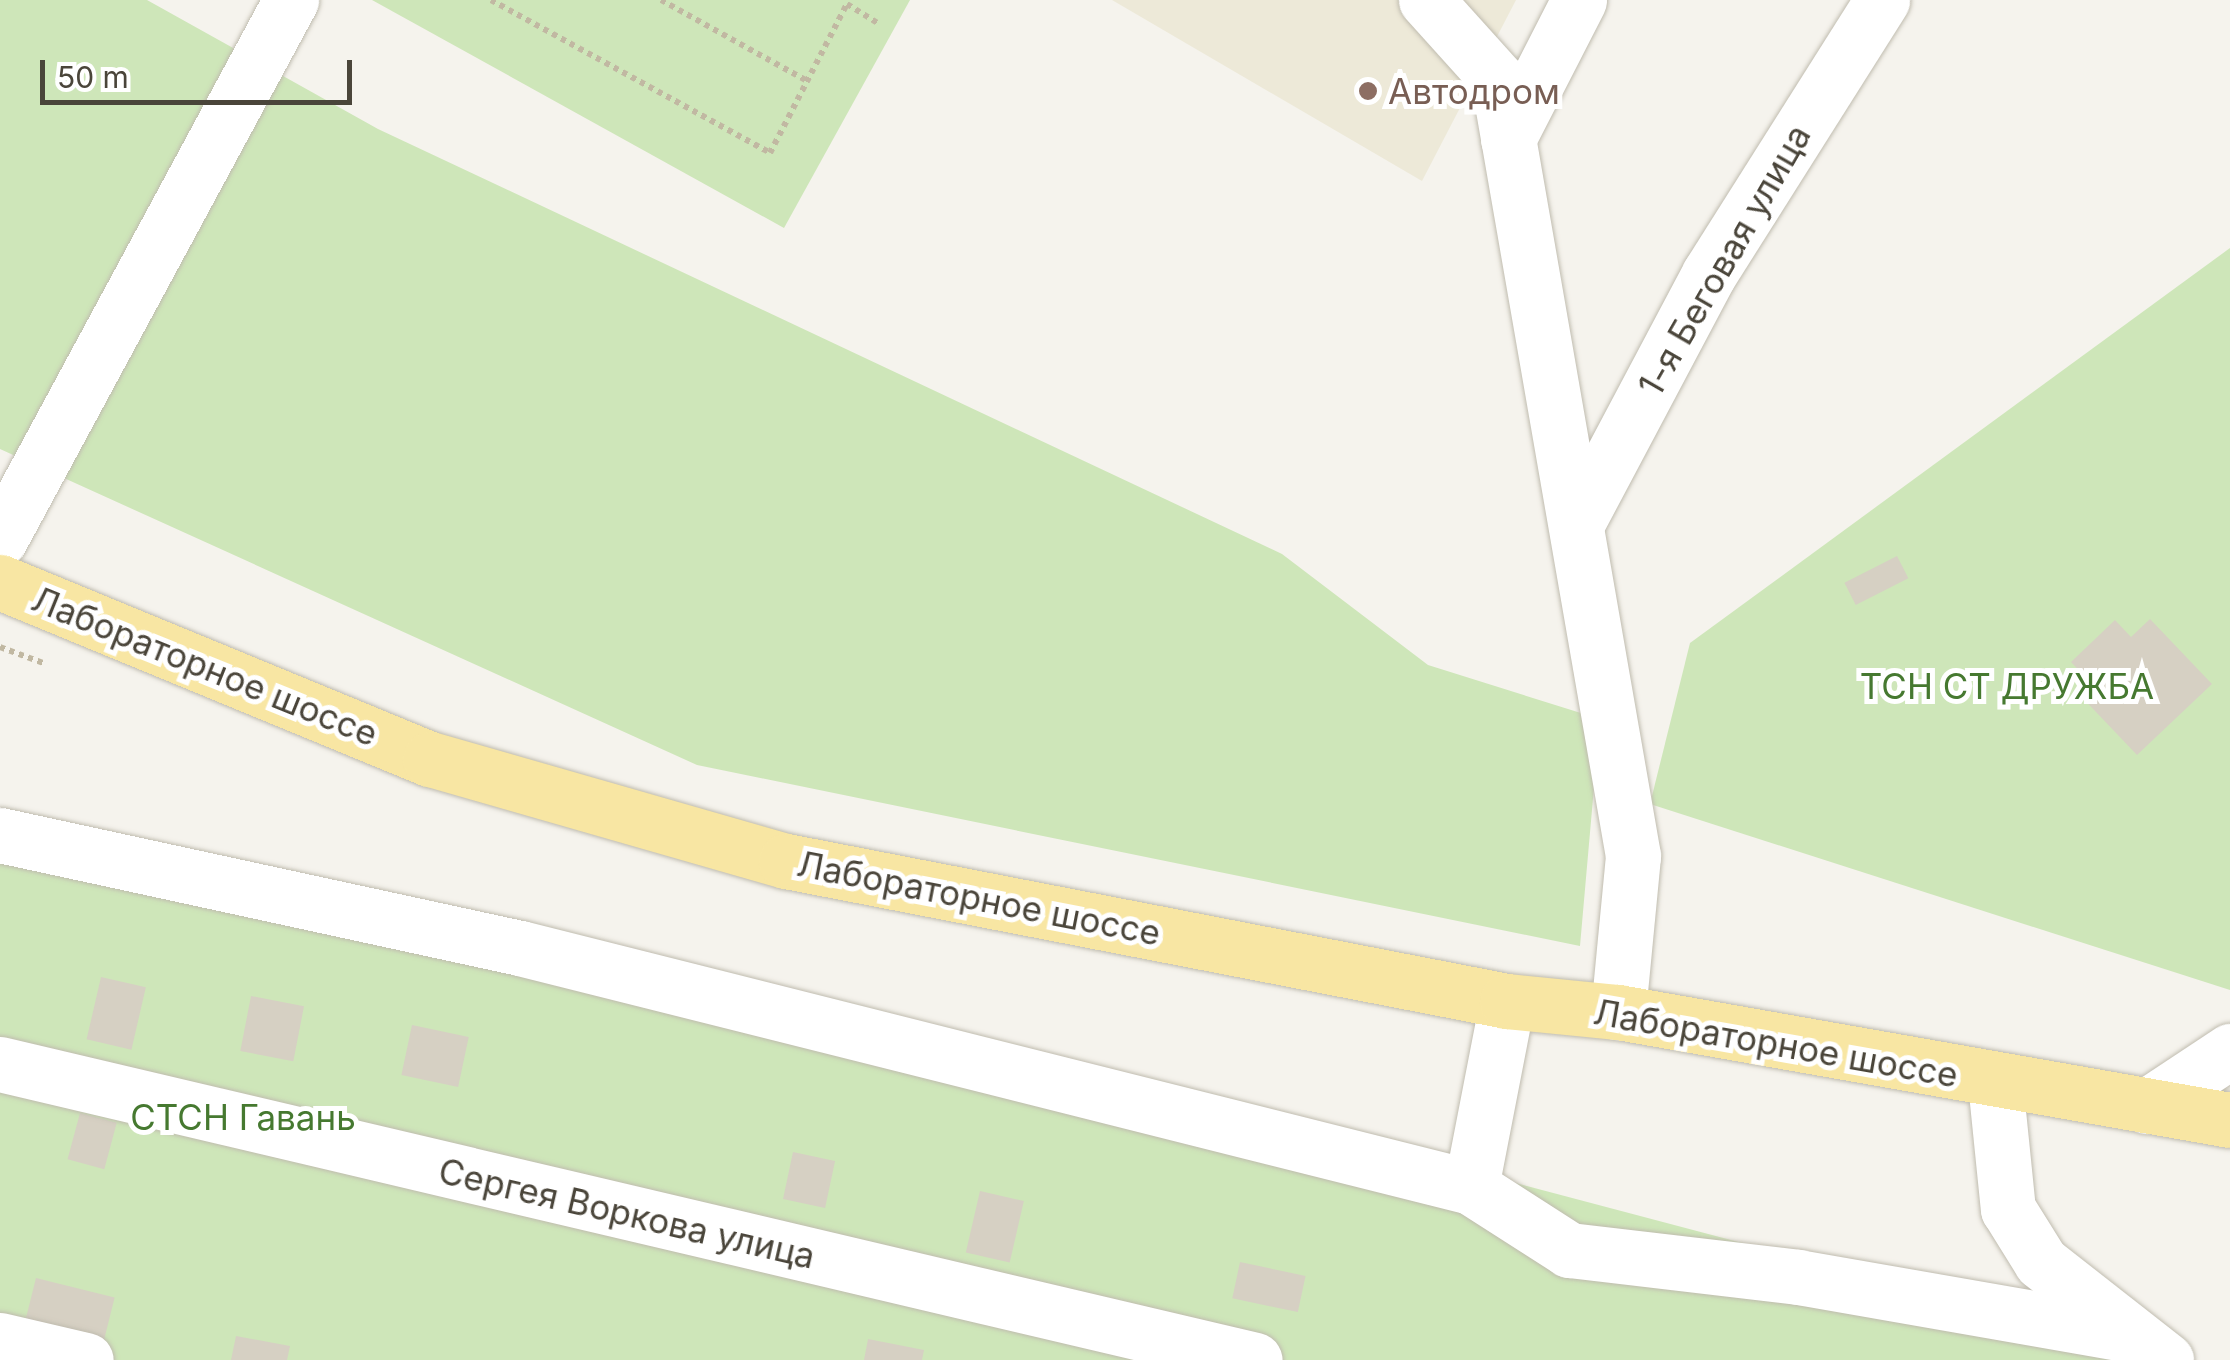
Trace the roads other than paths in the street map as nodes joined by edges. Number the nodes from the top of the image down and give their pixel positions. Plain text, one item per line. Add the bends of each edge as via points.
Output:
1 (291, 0) edge
2 (1579, 0) edge
3 (1882, 0) edge
4 (1436, 3) edge
5 (1508, 139) junction
6 (1576, 525) junction
7 (0, 540) edge
8 (0, 582) edge
9 (0, 835) edge
10 (1508, 1001) junction
11 (1618, 1012) junction
12 (2230, 1051) edge
13 (0, 1064) edge
14 (1994, 1082) junction
15 (2146, 1106) junction
16 (2230, 1120) edge
17 (1471, 1186) junction
18 (0, 1340) edge
19 (2145, 1347) edge
20 (86, 1360) edge
21 (1255, 1360) edge

1 - 7 street
2 - 5 street
3 - 6 street, 1-я Беговая улица via 1709,274
4 - 5 street via 1498,80
5 - 6 street
6 - 11 street via 1633,856
8 - 10 main road, Лабораторное шоссе via 430,759 786,861
9 - 17 street via 520,948
10 - 11 main road, Лабораторное шоссе
10 - 17 street
11 - 14 main road, Лабораторное шоссе
12 - 15 street
13 - 21 street, Сергея Воркова улица
14 - 15 main road, Лабораторное шоссе
14 - 19 street, Лабораторное шоссе via 2008,1209 2042,1262
15 - 16 main road, Лабораторное шоссе
17 - 19 street via 1570,1250 1798,1277
18 - 20 street

